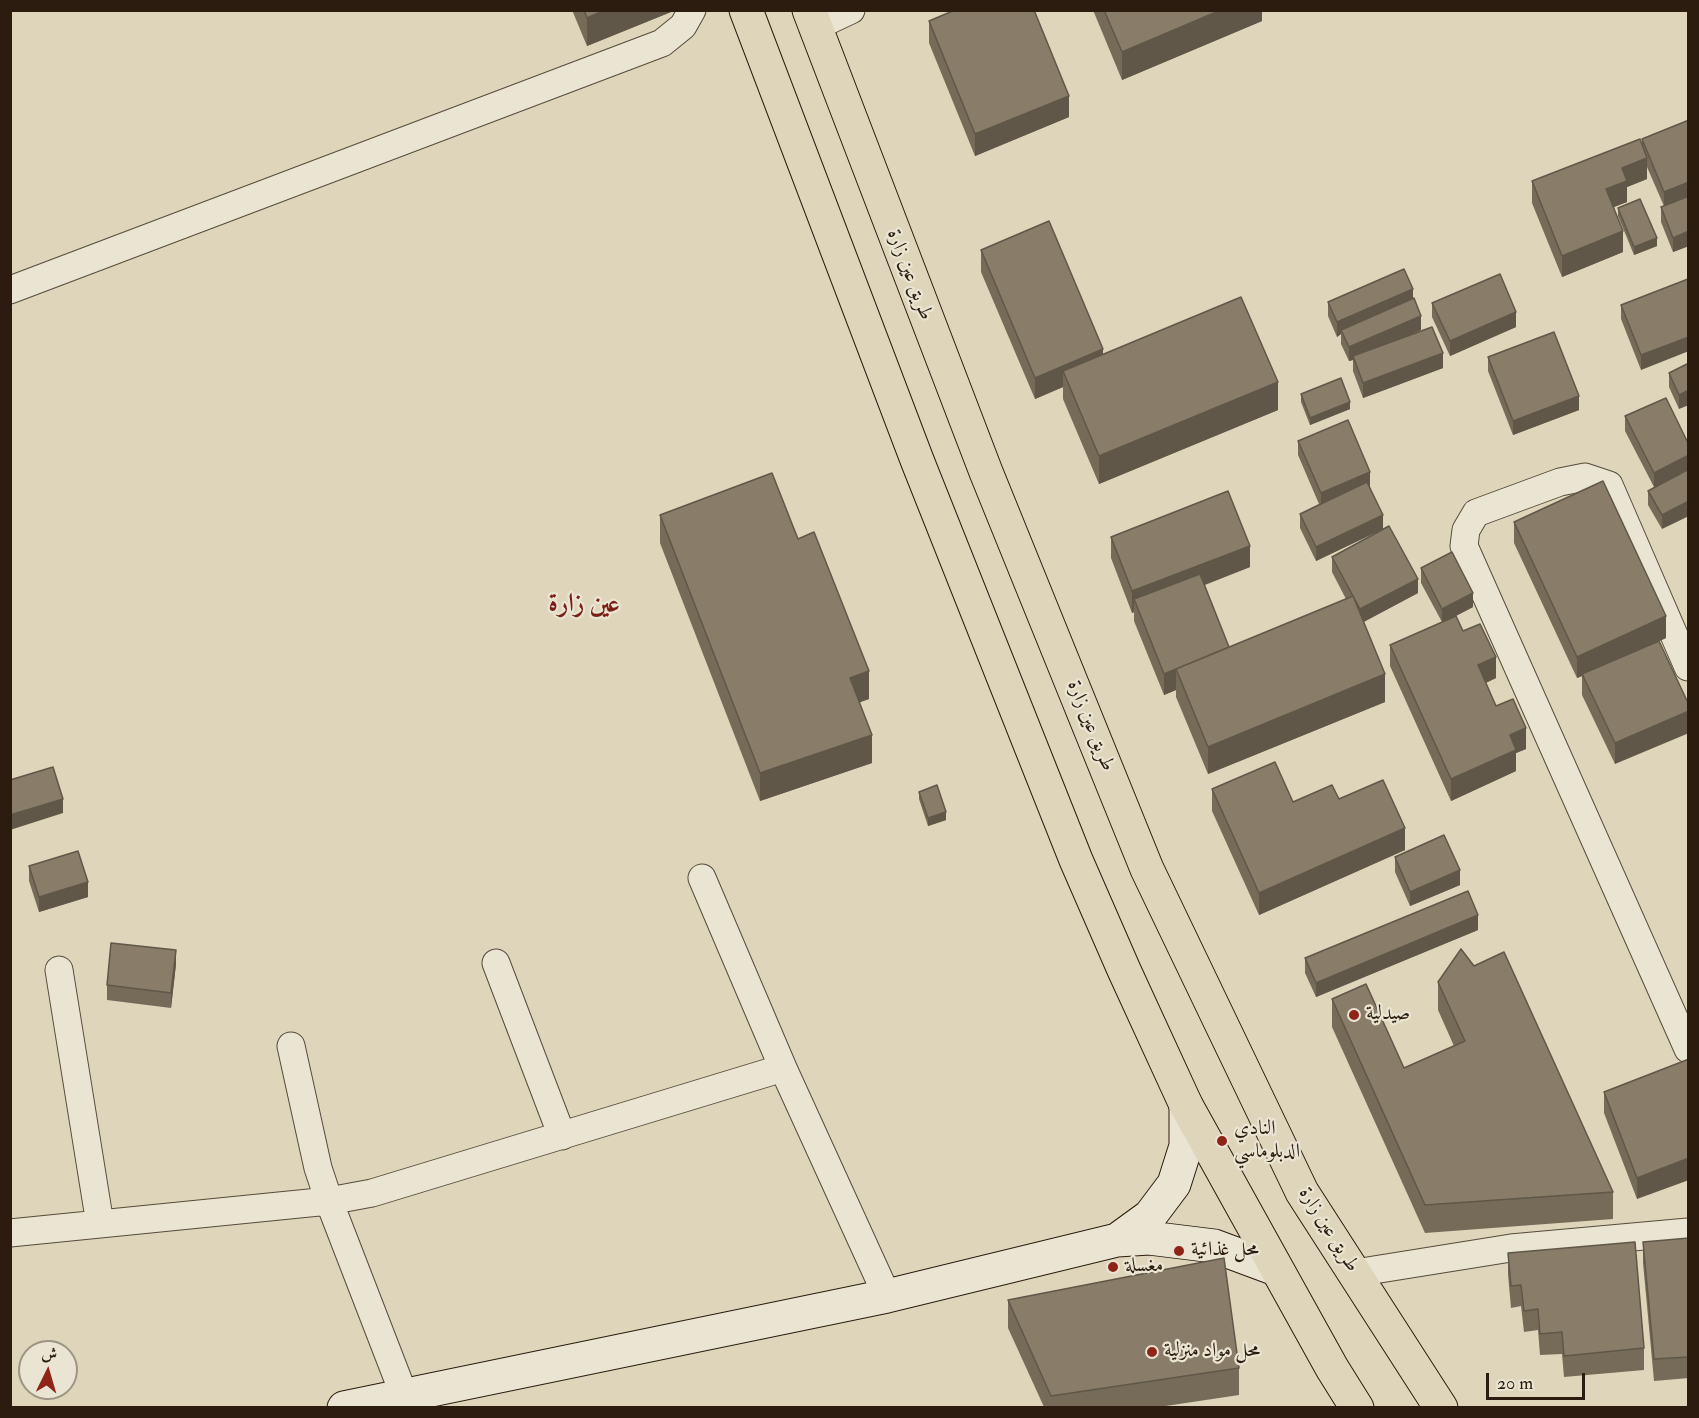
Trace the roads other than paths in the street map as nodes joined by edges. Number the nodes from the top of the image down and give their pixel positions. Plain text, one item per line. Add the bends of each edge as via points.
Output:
1 (692, 10) edge
2 (746, 10) edge
3 (851, 10) edge
4 (812, 19) edge
5 (10, 290) edge
6 (1689, 667) edge
7 (702, 878) dead end
8 (496, 963) dead end
9 (59, 970) dead end
10 (291, 1046) dead end
11 (1689, 1049) edge
12 (783, 1068) junction
13 (1186, 1105) junction
14 (562, 1136) junction
15 (329, 1201) junction
16 (100, 1224) junction
17 (1689, 1232) edge
18 (10, 1233) edge
19 (1117, 1240) junction
20 (1276, 1269) junction
21 (1355, 1273) junction
22 (887, 1296) junction
23 (404, 1395) junction
24 (344, 1407) edge
25 (1357, 1407) edge
26 (1441, 1407) edge

1 - 5 street via 684,26 662,43
2 - 13 main road via 917,460 1076,860
3 - 4 street
4 - 21 main road, طريق عين زارة via 986,472 1148,869 1302,1192
6 - 11 street via 1609,485 1585,477 1560,482 1476,513 1466,530 1464,546
7 - 12 street
8 - 14 street
9 - 16 street
10 - 15 street
12 - 14 street
12 - 22 street
13 - 19 main road via 1186,1146 1174,1184 1150,1216
13 - 20 main road
14 - 15 street via 372,1193
15 - 16 street
15 - 23 street
16 - 18 street
17 - 21 street via 1511,1248
19 - 20 main road via 1149,1238 1214,1246
19 - 22 main road
20 - 25 main road
21 - 26 main road, طريق عين زارة
22 - 23 main road
23 - 24 main road

